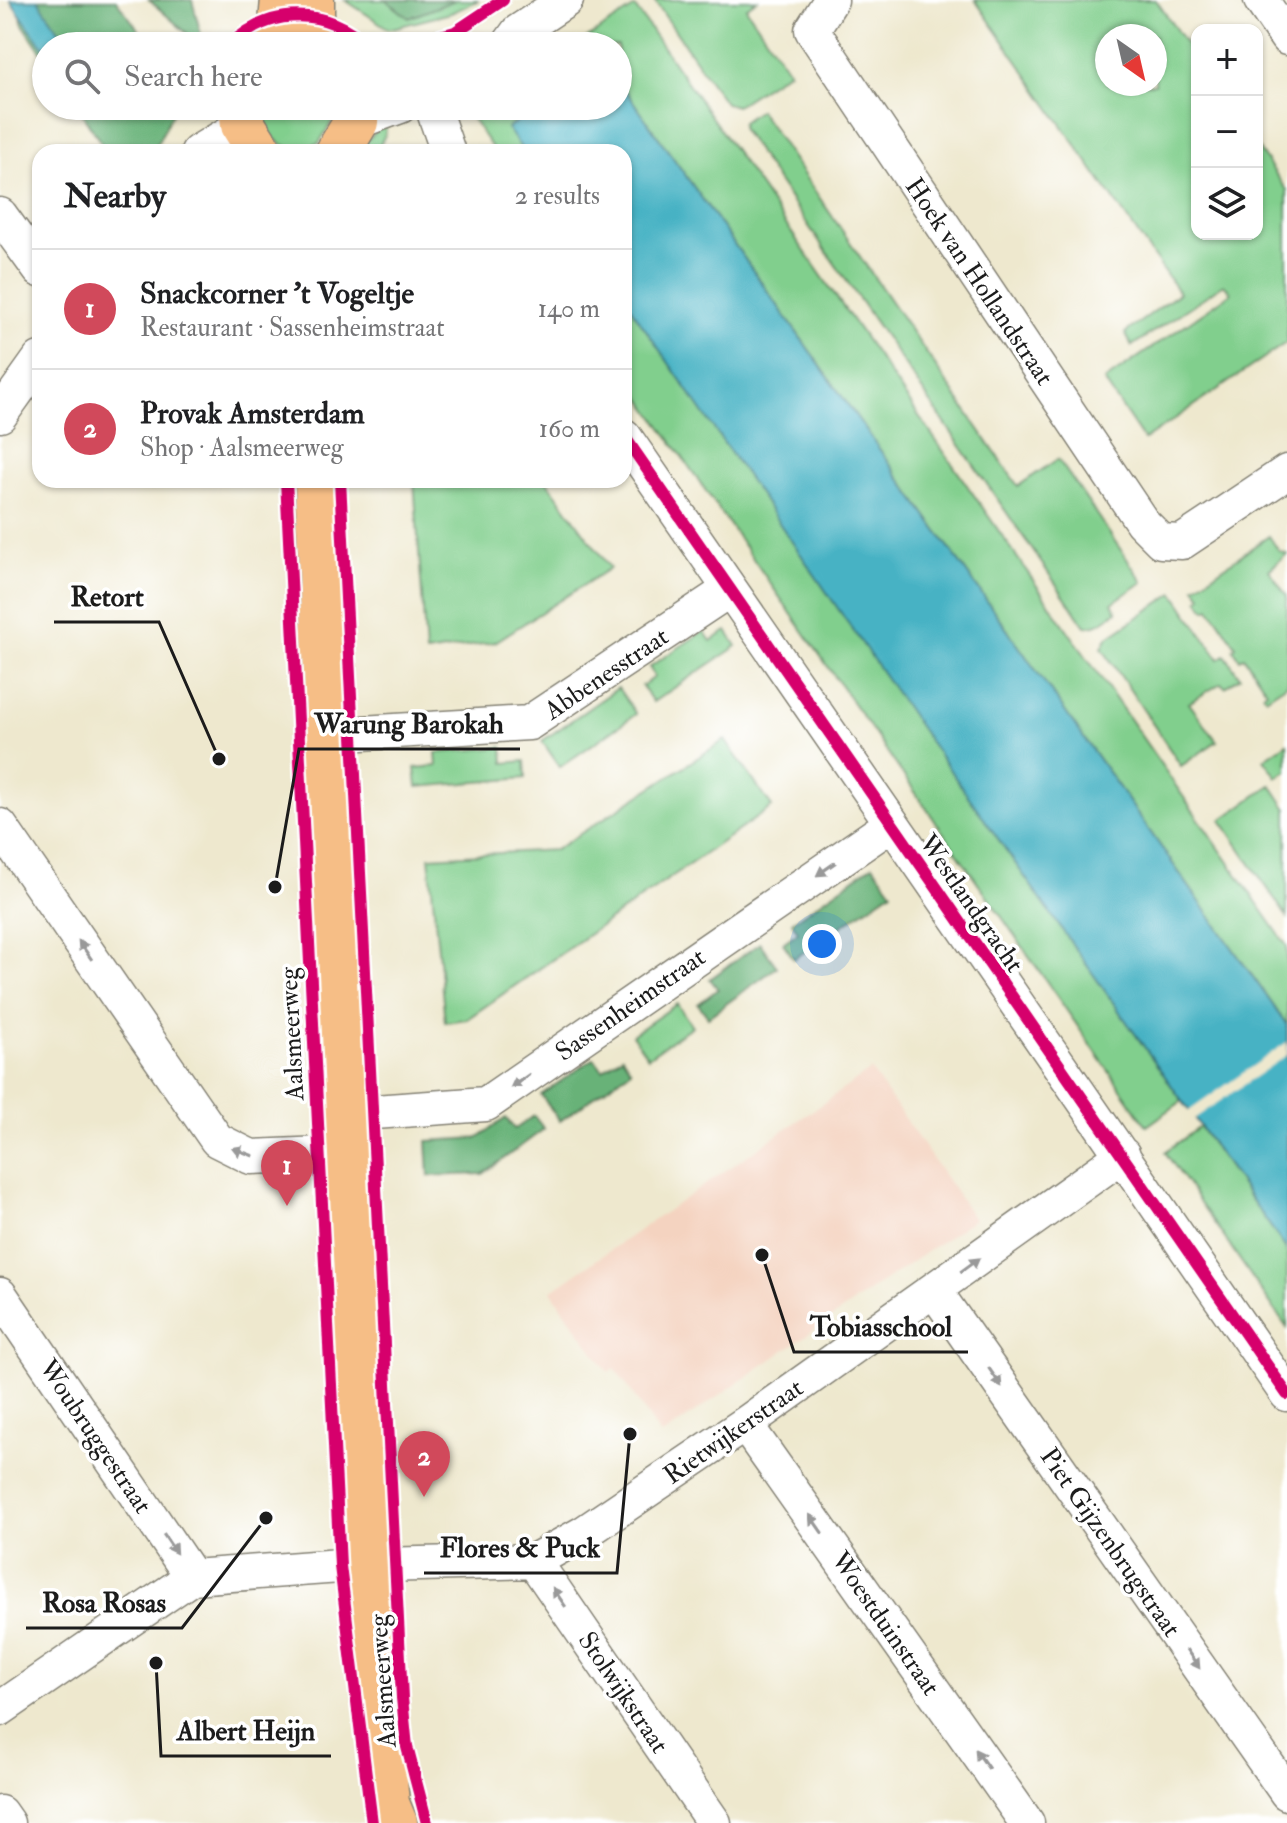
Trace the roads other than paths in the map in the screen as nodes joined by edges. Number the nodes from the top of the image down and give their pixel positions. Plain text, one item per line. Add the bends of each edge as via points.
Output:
1 (283, 0) edge
2 (312, 0) edge
3 (566, 0) edge
4 (831, 0) edge
5 (1261, 0) edge
6 (280, 32) edge
7 (316, 32) edge
8 (523, 32) edge
9 (1287, 38) edge
10 (437, 120) edge
11 (252, 137) edge
12 (227, 144) edge
13 (445, 144) edge
14 (0, 215) edge
15 (32, 259) edge
16 (32, 370) edge
17 (0, 413) edge
18 (632, 448) edge
19 (1287, 472) edge
20 (317, 488) edge
21 (729, 590) junction
22 (328, 735) junction
23 (890, 825) junction
24 (0, 826) edge
25 (347, 1133) junction
26 (1123, 1155) junction
27 (934, 1290) junction
28 (0, 1295) edge
29 (1287, 1394) edge
30 (745, 1424) junction
31 (534, 1561) junction
32 (367, 1565) junction
33 (192, 1577) junction
34 (1, 1706) edge
35 (1287, 1793) edge
36 (0, 1813) edge
37 (7, 1823) edge
38 (395, 1823) edge
39 (714, 1823) edge
40 (1027, 1823) edge

1 - 6 main road
2 - 7 main road
3 - 8 street
4 - 19 street, Hoek van Hollandstraat via 812,30 1142,522 1161,541 1182,542
5 - 9 street
10 - 13 street
11 - 12 street
14 - 15 street
16 - 17 street
18 - 21 street, Westlandgracht
20 - 22 main road, Aalsmeerweg
21 - 22 street, Abbenesstraat via 529,723
21 - 23 street, Westlandgracht
22 - 25 main road, Aalsmeerweg
23 -> 25 street, Sassenheimstraat via 486,1104
23 - 26 street, Westlandgracht
25 -> 24 street, Sassenheimstraat via 251,1157 217,1140
25 - 32 main road, Aalsmeerweg
27 -> 26 street, Rietwijkerstraat
26 - 29 street, Westlandgracht
27 - 30 street, Rietwijkerstraat
27 -> 35 street, Piet Gijzenbrugstraat
28 -> 33 street, Woubruggestraat
30 - 31 street, Rietwijkerstraat
40 -> 30 street, Woestduinstraat
31 - 32 street, Rietwijkerstraat
39 -> 31 street, Stolwijkstraat
32 - 33 street, Rietwijkerstraat
32 - 38 main road, Aalsmeerweg via 387,1804
33 - 34 street
36 - 37 street

